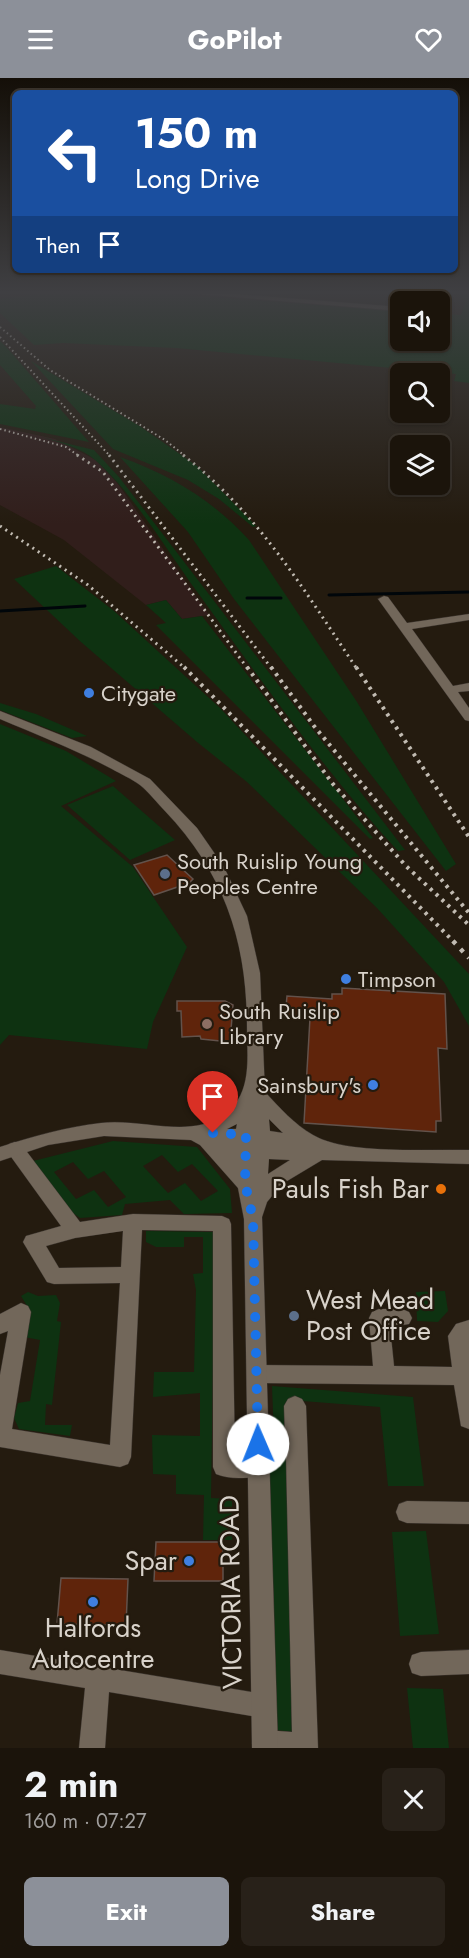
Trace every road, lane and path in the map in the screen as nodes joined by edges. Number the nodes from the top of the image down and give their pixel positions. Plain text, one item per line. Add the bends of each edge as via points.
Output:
1 (384, 599) dead end
2 (469, 617) edge
3 (404, 627) junction
4 (469, 687) edge
5 (450, 690) junction
6 (0, 715) edge
7 (469, 717) edge
8 (253, 1093) junction
9 (191, 1134) junction
10 (309, 1142) junction
11 (254, 1143) junction
12 (8, 1152) edge
13 (348, 1153) junction
14 (328, 1155) junction
15 (469, 1157) edge
16 (245, 1183) junction
17 (258, 1200) junction
18 (253, 1219) junction
19 (133, 1222) junction
20 (75, 1230) junction
21 (131, 1275) junction
22 (402, 1318) dead end
23 (0, 1325) edge
24 (469, 1329) edge
25 (257, 1374) junction
26 (384, 1376) junction
27 (463, 1376) junction
28 (295, 1406) dead end
29 (469, 1419) edge
30 (296, 1447) junction
31 (258, 1455) junction
32 (407, 1512) dead end
33 (469, 1513) edge
34 (0, 1662) edge
35 (469, 1662) edge
36 (421, 1664) dead end
37 (98, 1678) junction
38 (264, 1706) junction
39 (265, 1746) edge
40 (305, 1747) edge
41 (92, 1748) edge

1 - 3 street
2 - 3 street
3 - 5 street
4 - 5 street
5 - 7 street
6 - 8 street, VICTORIA ROAD via 86,750 145,782 207,851 231,896 244,934 254,996
8 - 9 street via 221,1125
8 - 10 street
8 - 11 street, VICTORIA ROAD
9 - 11 street
9 - 12 street via 104,1129 47,1138
9 - 16 street via 223,1156
10 - 11 street
10 - 13 street
11 - 14 street
11 - 16 street, VICTORIA ROAD
11 - 17 street, VICTORIA ROAD
12 - 20 street
13 - 14 street
13 - 15 street
14 - 17 street via 290,1168 271,1182
16 - 18 street, VICTORIA ROAD
17 - 18 street, VICTORIA ROAD
18 - 25 street, VICTORIA ROAD
19 - 20 street
19 - 21 street
19 - 31 street via 222,1224 224,1467
20 - 21 street via 33,1242 54,1276
21 - 23 street via 120,1457 0,1437 21,1312
22 - 26 street via 379,1318
24 - 27 street via 458,1336
25 - 26 street
25 - 31 street, VICTORIA ROAD
26 - 27 street
27 - 29 street
28 - 30 street
30 - 31 street
30 - 40 street
31 - 38 street, VICTORIA ROAD
32 - 33 street
34 - 37 street
35 - 36 street
37 - 38 street
37 - 41 street
38 - 39 street, VICTORIA ROAD
39 - 40 street

